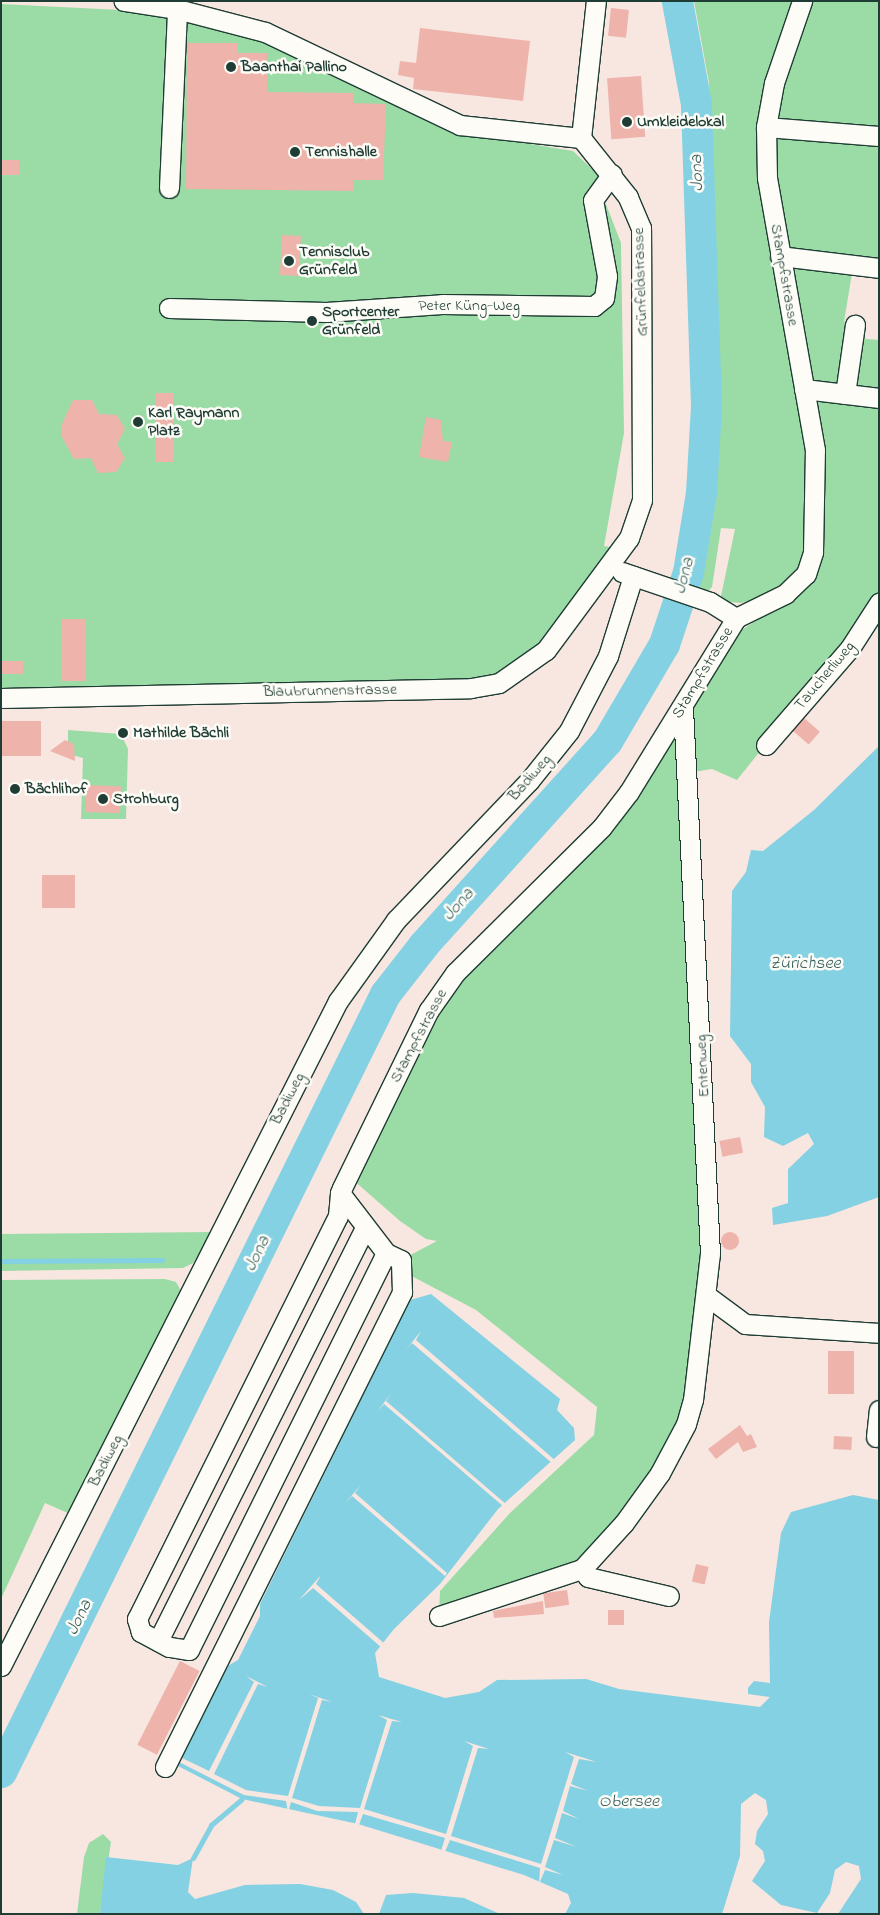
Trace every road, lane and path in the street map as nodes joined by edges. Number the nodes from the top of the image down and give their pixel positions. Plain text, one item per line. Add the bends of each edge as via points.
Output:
1 (124, 1) edge
2 (596, 1) edge
3 (802, 1) edge
4 (177, 9) junction
5 (766, 127) junction
6 (879, 136) edge
7 (581, 138) junction
8 (612, 174) junction
9 (169, 188) dead end
10 (780, 256) junction
11 (879, 268) edge
12 (169, 308) dead end
13 (855, 325) dead end
14 (804, 389) junction
15 (845, 394) junction
16 (879, 398) edge
17 (607, 568) junction
18 (633, 576) junction
19 (879, 603) edge
20 (736, 618) junction
21 (1, 698) edge
22 (683, 707) junction
23 (766, 745) dead end
24 (340, 1193) junction
25 (365, 1228) junction
26 (386, 1253) junction
27 (707, 1296) junction
28 (879, 1333) edge
29 (879, 1410) edge
30 (876, 1438) dead end
31 (582, 1569) junction
32 (669, 1596) dead end
33 (439, 1616) dead end
34 (158, 1641) junction
35 (1, 1666) edge
36 (165, 1767) dead end

1 - 4 street
2 - 7 street
3 - 5 street, Stampfstrasse via 774,83
4 - 7 street via 265,32 460,125
4 - 9 street
5 - 6 street
5 - 10 street, Stampfstrasse via 767,178
7 - 8 street, Grünfeldstrasse
8 - 12 street, Peter Küng-Weg via 593,200 607,276 604,298 594,306 442,304 326,312
8 - 17 street, Grünfeldstrasse via 634,206 641,228 644,485 629,538
10 - 11 street
10 - 14 street, Stampfstrasse
13 - 15 street
14 - 15 street
14 - 20 street, Stampfstrasse via 815,468 809,567 794,588
15 - 16 street
17 - 18 street
17 - 21 street, Blaubrunnenstrasse via 546,650 499,683 471,688
18 - 20 street via 710,602
18 - 35 street, Badiweg via 608,656 569,732 529,781 396,920 338,1001
19 - 23 street, Taucherliweg via 850,648
20 - 22 street, Stampfstrasse
22 - 24 street, Stampfstrasse via 602,827 455,973 429,1010
22 - 27 street, Entenweg via 707,1143
24 - 25 street
24 - 34 street, Stampfstrasse via 338,1216 137,1619 141,1632
25 - 26 street
25 - 34 street
26 - 34 street, Stampfstrasse via 189,1650 181,1651
26 - 36 street via 401,1260 402,1292
27 - 28 street via 745,1324
27 - 31 street, Entenweg via 686,1424 660,1473 624,1522
29 - 30 street
31 - 32 street via 588,1577
31 - 33 street

